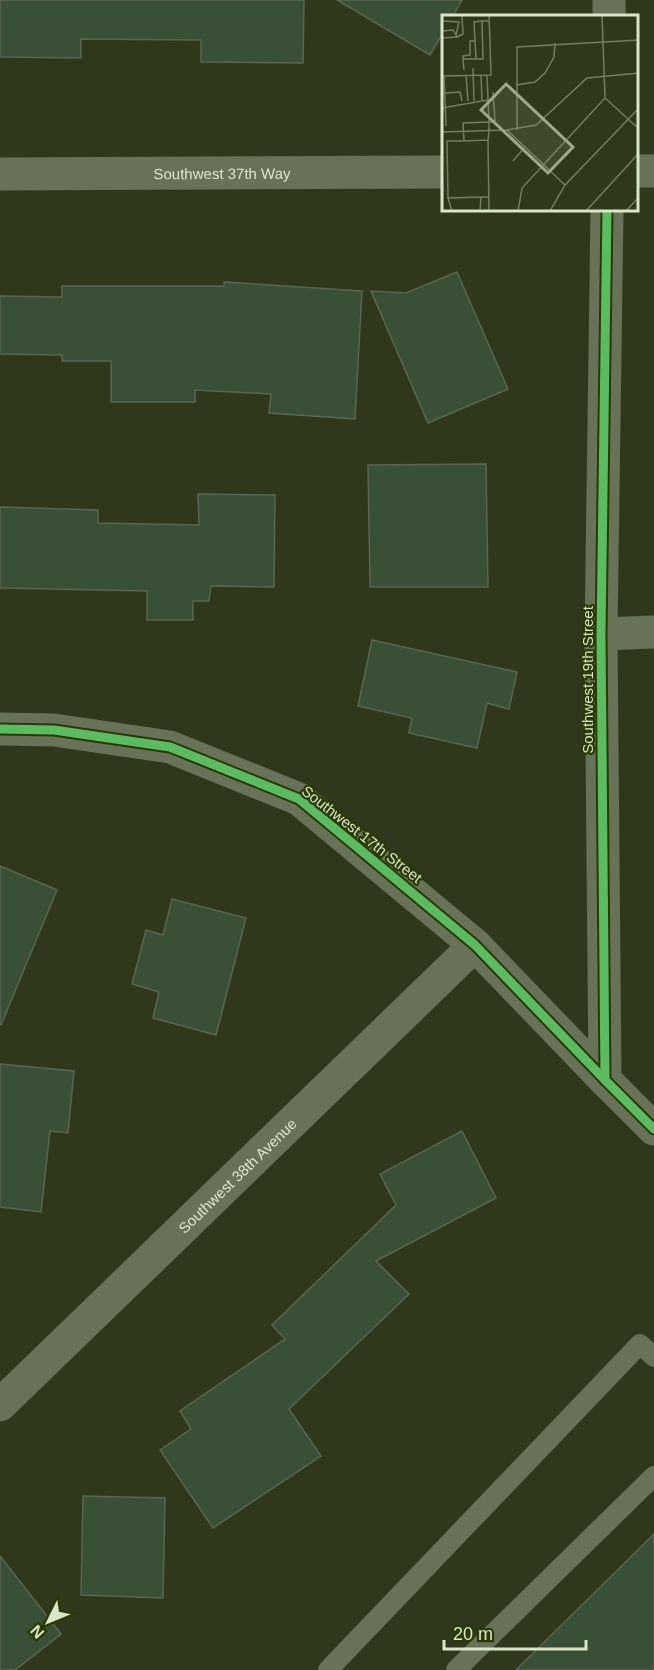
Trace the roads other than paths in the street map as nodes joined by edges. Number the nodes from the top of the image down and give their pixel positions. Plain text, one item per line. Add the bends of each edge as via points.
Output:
1 (442, 172) edge
2 (0, 174) edge
3 (607, 212) edge
4 (654, 632) edge
5 (601, 634) junction
6 (0, 729) edge
7 (475, 945) junction
8 (605, 1080) junction
9 (654, 1129) edge
10 (654, 1357) edge
11 (0, 1405) edge
12 (654, 1476) edge
13 (331, 1669) edge
14 (456, 1670) edge

1 - 2 street, Southwest 37th Way
3 - 5 street, Southwest 19th Street
4 - 5 street, Southwest 19th Street
5 - 8 street, Southwest 19th Street
6 - 7 street, Southwest 17th Street via 54,730 170,747 299,800
7 - 8 street, Southwest 17th Street
7 - 11 street, Southwest 38th Avenue
8 - 9 street
10 - 13 lane via 640,1344
12 - 14 lane

